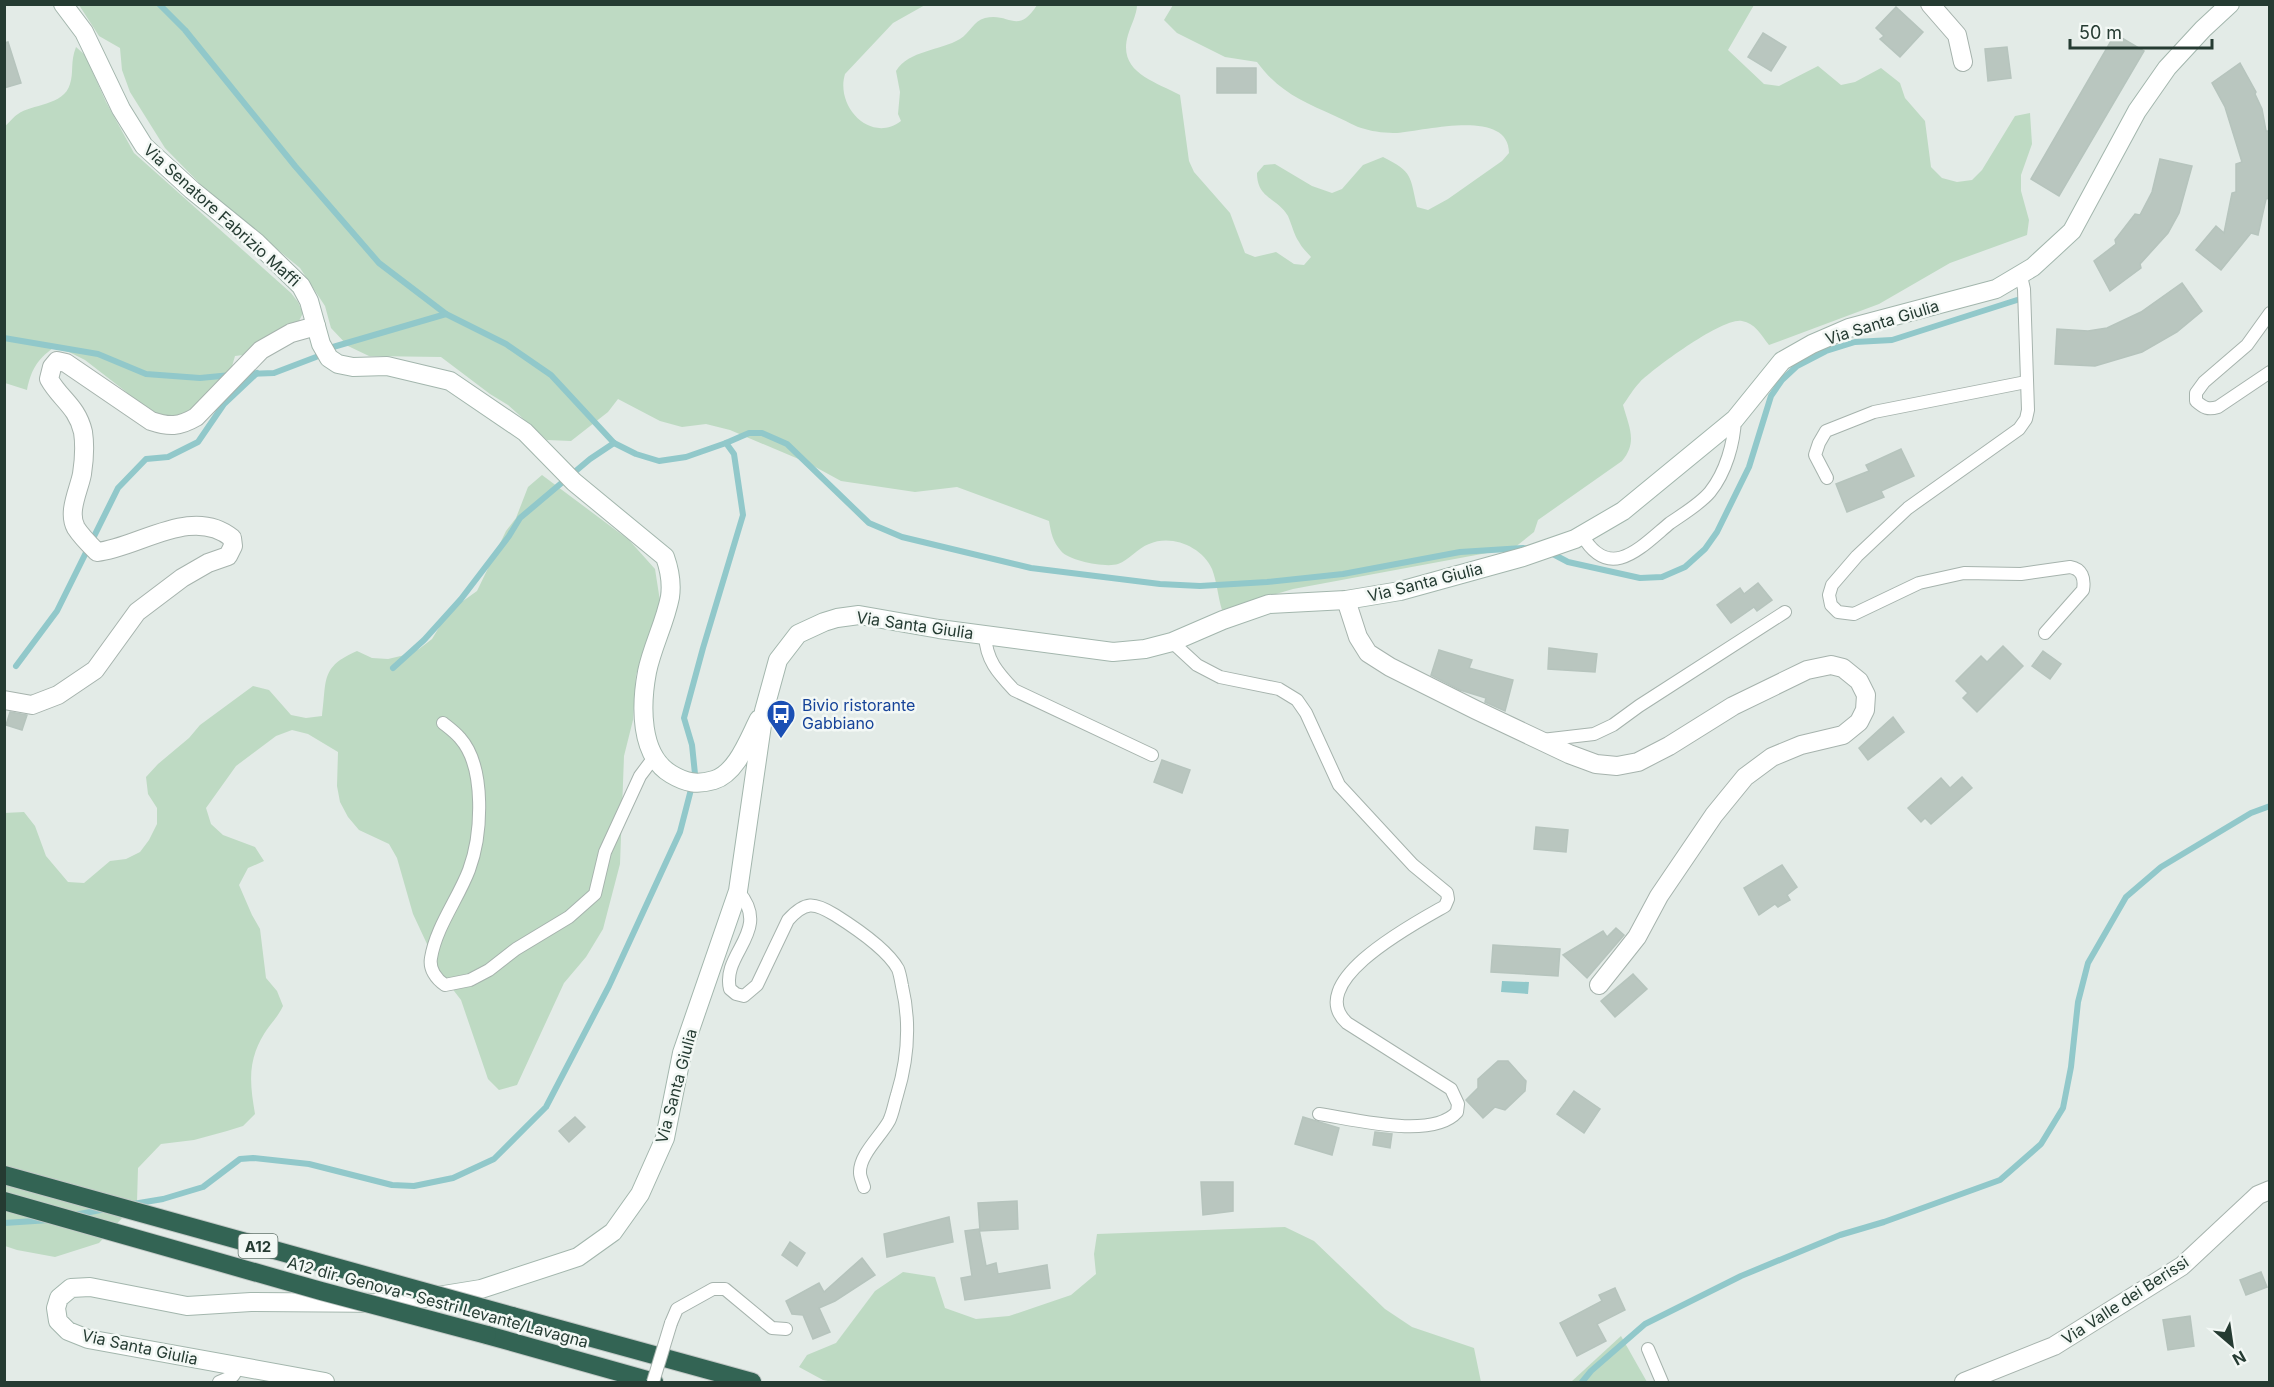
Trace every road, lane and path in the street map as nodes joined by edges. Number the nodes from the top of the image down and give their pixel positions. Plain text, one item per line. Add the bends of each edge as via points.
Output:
1 (63, 4) edge
2 (1930, 4) edge
3 (2230, 4) edge
4 (1963, 62) dead end
5 (2021, 276) junction
6 (2270, 313) edge
7 (316, 326) junction
8 (2270, 372) edge
9 (2026, 382) junction
10 (1735, 418) junction
11 (1827, 478) dead end
12 (1582, 535) junction
13 (1346, 600) junction
14 (1785, 612) dead end
15 (2045, 633) dead end
16 (985, 635) junction
17 (1172, 642) junction
18 (4, 700) edge
19 (764, 711) junction
20 (442, 723) dead end
21 (1542, 740) junction
22 (1152, 755) dead end
23 (655, 756) junction
24 (738, 891) junction
25 (1599, 985) dead end
26 (1319, 1114) dead end
27 (4, 1175) edge
28 (864, 1187) dead end
29 (2270, 1190) edge
30 (4, 1201) edge
31 (786, 1329) dead end
32 (1648, 1349) dead end
33 (239, 1367) junction
34 (219, 1383) edge
35 (325, 1383) edge
36 (654, 1383) edge
37 (752, 1383) edge
38 (1662, 1383) edge
39 (1964, 1383) edge

1 - 7 street, Via Senatore Fabrizio Maffi via 84,32 121,109 144,146 302,286
2 - 4 street via 1957,34
3 - 5 street, Via Santa Giulia via 2167,68 2138,111 2072,231
5 - 9 lane
5 - 10 street, Via Santa Giulia via 1996,289 1850,328 1812,344 1782,361
6 - 8 lane via 2247,345 2204,382 2196,393 2196,401 2202,407 2218,407
7 - 18 street via 291,333 261,350 186,423 166,426 151,421 66,363 57,361 51,368 49,379 70,404 82,430 83,472 72,515 75,527 96,552 119,548 165,530 192,527 224,531 232,538 233,546 228,556 182,578 137,612 95,670 58,695 32,705
7 - 23 street, Via Senatore Fabrizio Maffi via 329,358 338,364 387,366 450,381 525,432 574,482 665,557 671,575 670,597 647,672 643,721
9 - 11 lane via 1874,412 1826,431 1815,455
9 - 15 lane via 2028,410 2019,429 1908,508 1857,555 1832,585 1829,595 1838,612 1854,614 1919,583 1964,573 2021,574 2076,568 2085,580 2083,590
10 - 12 street, Via Santa Giulia via 1623,511
10 - 12 lane via 1727,460 1710,492 1631,556 1604,558 1590,549
12 - 13 street, Via Santa Giulia via 1523,557 1400,591
13 - 17 street, Via Santa Giulia via 1269,604
13 - 21 street via 1358,637 1368,653 1390,668
14 - 21 lane via 1613,725 1593,734
16 - 17 street, Via Santa Giulia via 1113,652
16 - 19 street, Via Santa Giulia via 859,615 824,622 798,634 778,660
16 - 22 lane via 989,660 1014,690
17 - 26 lane via 1197,665 1220,677 1279,689 1297,700 1339,784 1413,865 1447,892 1445,906 1399,932 1344,979 1338,994 1338,1010 1347,1023 1451,1089 1457,1112 1444,1122 1419,1126
19 - 23 street, Via Senatore Fabrizio Maffi via 732,768 719,779 698,785 681,780 663,770
19 - 24 street, Via Santa Giulia
20 - 23 lane via 461,739 476,769 480,796 478,834 470,869 430,960 444,985 470,980 489,970 569,917 595,894 605,852 640,776
21 - 25 street via 1596,764 1617,766 1638,762 1733,706 1807,670 1831,665 1843,668 1859,681 1866,695 1859,722 1843,735 1772,757 1745,777 1714,815 1659,896 1637,937
24 - 28 lane via 751,917 728,981 736,994 744,996 757,985 788,920 806,906 822,907 846,922 886,954 898,970 909,1035 904,1072 890,1120 860,1172
24 - 33 street, Via Santa Giulia via 682,1053 665,1138 640,1194 612,1232 578,1257 481,1288 394,1303 251,1302 187,1306 90,1287 71,1288 56,1308 58,1321 68,1331 88,1339
27 - 37 highway, A12, bridge
29 - 39 street, Via Valle dei Berissi via 2258,1195 2182,1266 2054,1346
30 - 36 highway, A12 dir. Genova - Sestri Levante/Lavagna / A12, bridge
31 - 36 lane, bridge via 772,1328 725,1289 713,1289 677,1309
32 - 38 lane
33 - 34 lane via 233,1376
33 - 35 street, Via Santa Giulia

